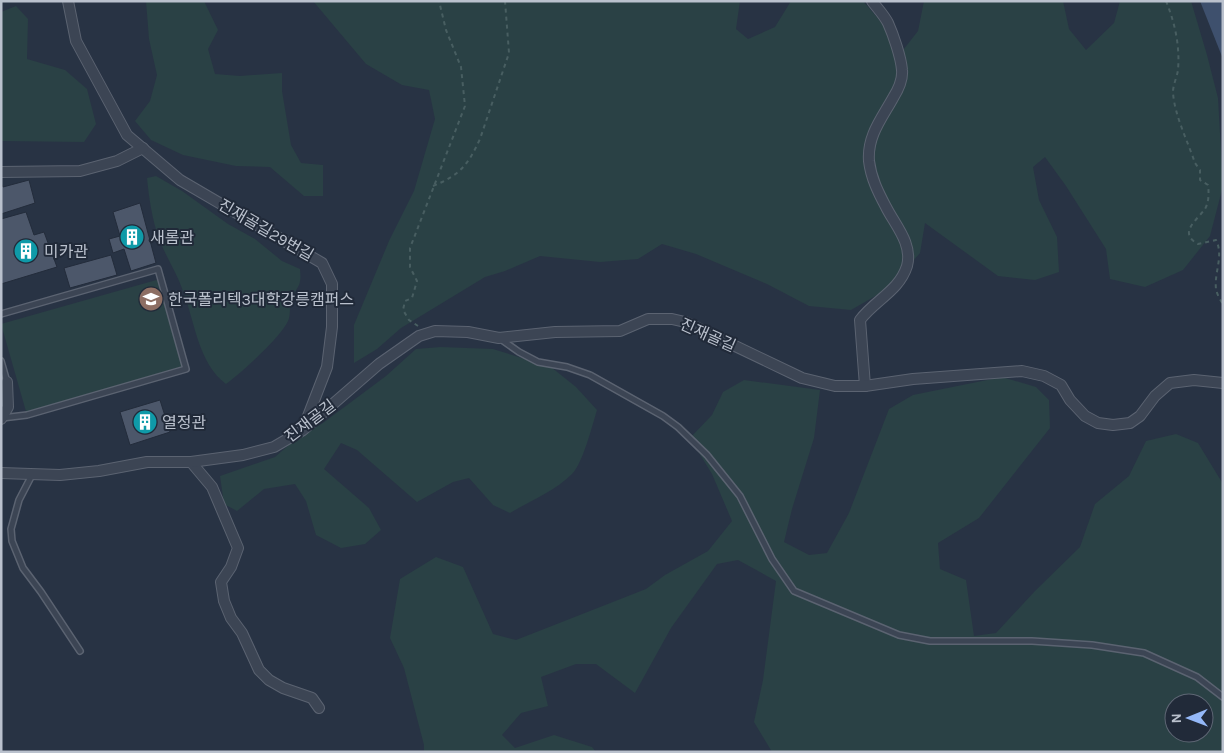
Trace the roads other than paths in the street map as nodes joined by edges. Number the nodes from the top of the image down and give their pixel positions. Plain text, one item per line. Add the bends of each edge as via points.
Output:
1 (68, 1) edge
2 (872, 1) edge
3 (143, 148) junction
4 (1, 172) edge
5 (1, 314) edge
6 (499, 338) junction
7 (1, 361) edge
8 (7, 382) joint
9 (1223, 383) edge
10 (866, 386) junction
11 (1, 419) edge
12 (303, 430) junction
13 (191, 462) junction
14 (1, 473) edge
15 (32, 474) junction
16 (80, 651) dead end
17 (1223, 697) edge
18 (319, 708) dead end

1 - 3 street, 진재골길29번길 via 76,41 127,134
2 - 10 street via 888,22 902,70 900,84 871,140 869,159 877,190 908,246 908,254 902,278 860,320
3 - 4 street via 117,161 80,171
3 - 12 street, 진재골길29번길 via 180,180 322,263 332,284 332,327 327,367
5 - 11 lane via 158,269 186,370 27,415
6 - 10 street, 진재골길 via 555,332 620,331 648,319 672,319 685,322 802,378 835,386
6 - 12 street, 진재골길 via 447,331 422,334 379,364
6 - 17 lane via 538,362 590,374 678,427 707,455 740,496 772,560 794,591 899,635 930,641 1032,640 1144,653 1197,678
7 - 8 lane
8 - 11 street via 8,407
9 - 10 street, 진재골길 via 1194,380 1170,383 1140,416 1130,423 1113,425 1098,423 1085,416 1061,386 1044,376 1022,371
12 - 13 street, 진재골길 via 274,447
13 - 15 street, 진재골길 via 147,462 70,474
13 - 18 street via 212,487 238,548 221,582 231,618 269,680 312,698
14 - 15 street, 진재골길
15 - 16 lane via 11,530 12,541 23,568

